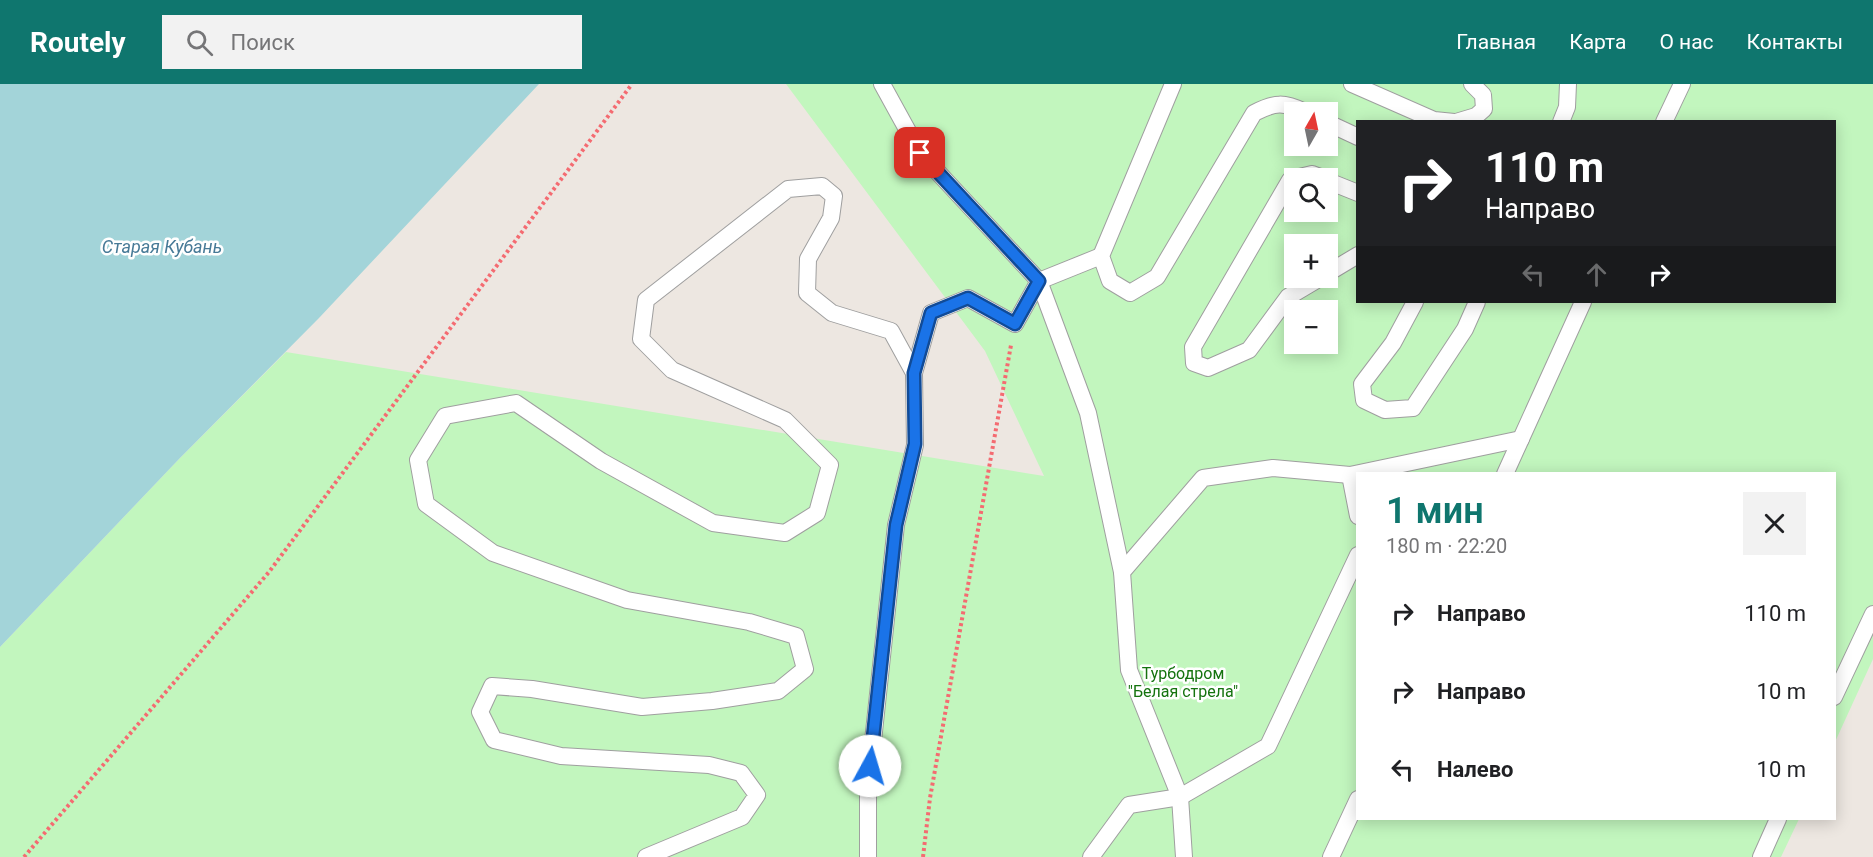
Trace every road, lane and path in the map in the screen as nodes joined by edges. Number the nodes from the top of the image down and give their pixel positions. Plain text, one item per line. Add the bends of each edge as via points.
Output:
1 (632, 84) edge
2 (882, 84) edge
3 (1173, 84) edge
4 (1352, 84) edge
5 (1472, 84) edge
6 (1568, 84) edge
7 (1682, 84) edge
8 (1284, 105) edge
9 (1434, 120) edge
10 (1462, 120) edge
11 (1562, 120) edge
12 (1666, 120) edge
13 (1338, 128) edge
14 (1356, 137) edge
15 (1338, 184) edge
16 (1284, 190) edge
17 (1356, 192) edge
18 (1101, 256) junction
19 (1356, 256) edge
20 (1338, 267) edge
21 (1039, 281) junction
22 (1303, 288) edge
23 (1414, 303) edge
24 (1478, 303) edge
25 (1583, 303) edge
26 (1015, 324) junction
27 (914, 373) junction
28 (1521, 439) junction
29 (1364, 472) edge
30 (1506, 472) edge
31 (1356, 474) edge
32 (1350, 475) junction
33 (1356, 506) edge
34 (1356, 559) edge
35 (1122, 572) junction
36 (1873, 614) edge
37 (1836, 693) edge
38 (1180, 797) junction
39 (1356, 803) edge
40 (1778, 820) edge
41 (24, 857) edge
42 (645, 857) edge
43 (868, 857) edge
44 (923, 857) edge
45 (1091, 857) edge
46 (1184, 857) edge
47 (1331, 857) edge
48 (1761, 857) edge

1 - 41 path via 269,572
2 - 21 lane via 920,153
3 - 18 lane
4 - 9 lane
5 - 10 lane via 1483,95 1484,109
6 - 11 lane
7 - 12 lane
8 - 18 lane via 1272,103 1254,113 1157,277 1130,294 1110,281
13 - 14 lane
15 - 17 lane
16 - 22 lane via 1193,347 1194,363 1208,368 1249,350 1288,297
18 - 21 lane
19 - 20 lane
21 - 26 lane
21 - 35 lane via 1088,413
23 - 24 lane via 1393,343 1362,384 1364,400 1385,410 1413,408
25 - 28 lane
26 - 27 lane via 968,298 931,313
26 - 44 path via 930,798
27 - 42 lane via 891,331 832,313 807,293 808,259 831,218 834,196 822,186 788,189 646,300 641,339 672,370 785,420 830,465 817,513 785,533 713,523 601,461 516,403 445,416 418,460 426,504 493,553 627,600 749,622 796,636 805,669 778,691 642,706 492,686 480,712 494,740 561,756 709,765 741,773 757,795 742,817
27 - 43 lane via 915,444 896,525 868,788
28 - 29 lane
28 - 30 lane
31 - 32 lane
32 - 33 lane
32 - 35 lane via 1273,468 1203,478
34 - 38 lane via 1268,746
35 - 38 lane via 1129,670
36 - 37 lane
38 - 45 lane via 1129,805
38 - 46 lane
39 - 47 lane
40 - 48 lane

